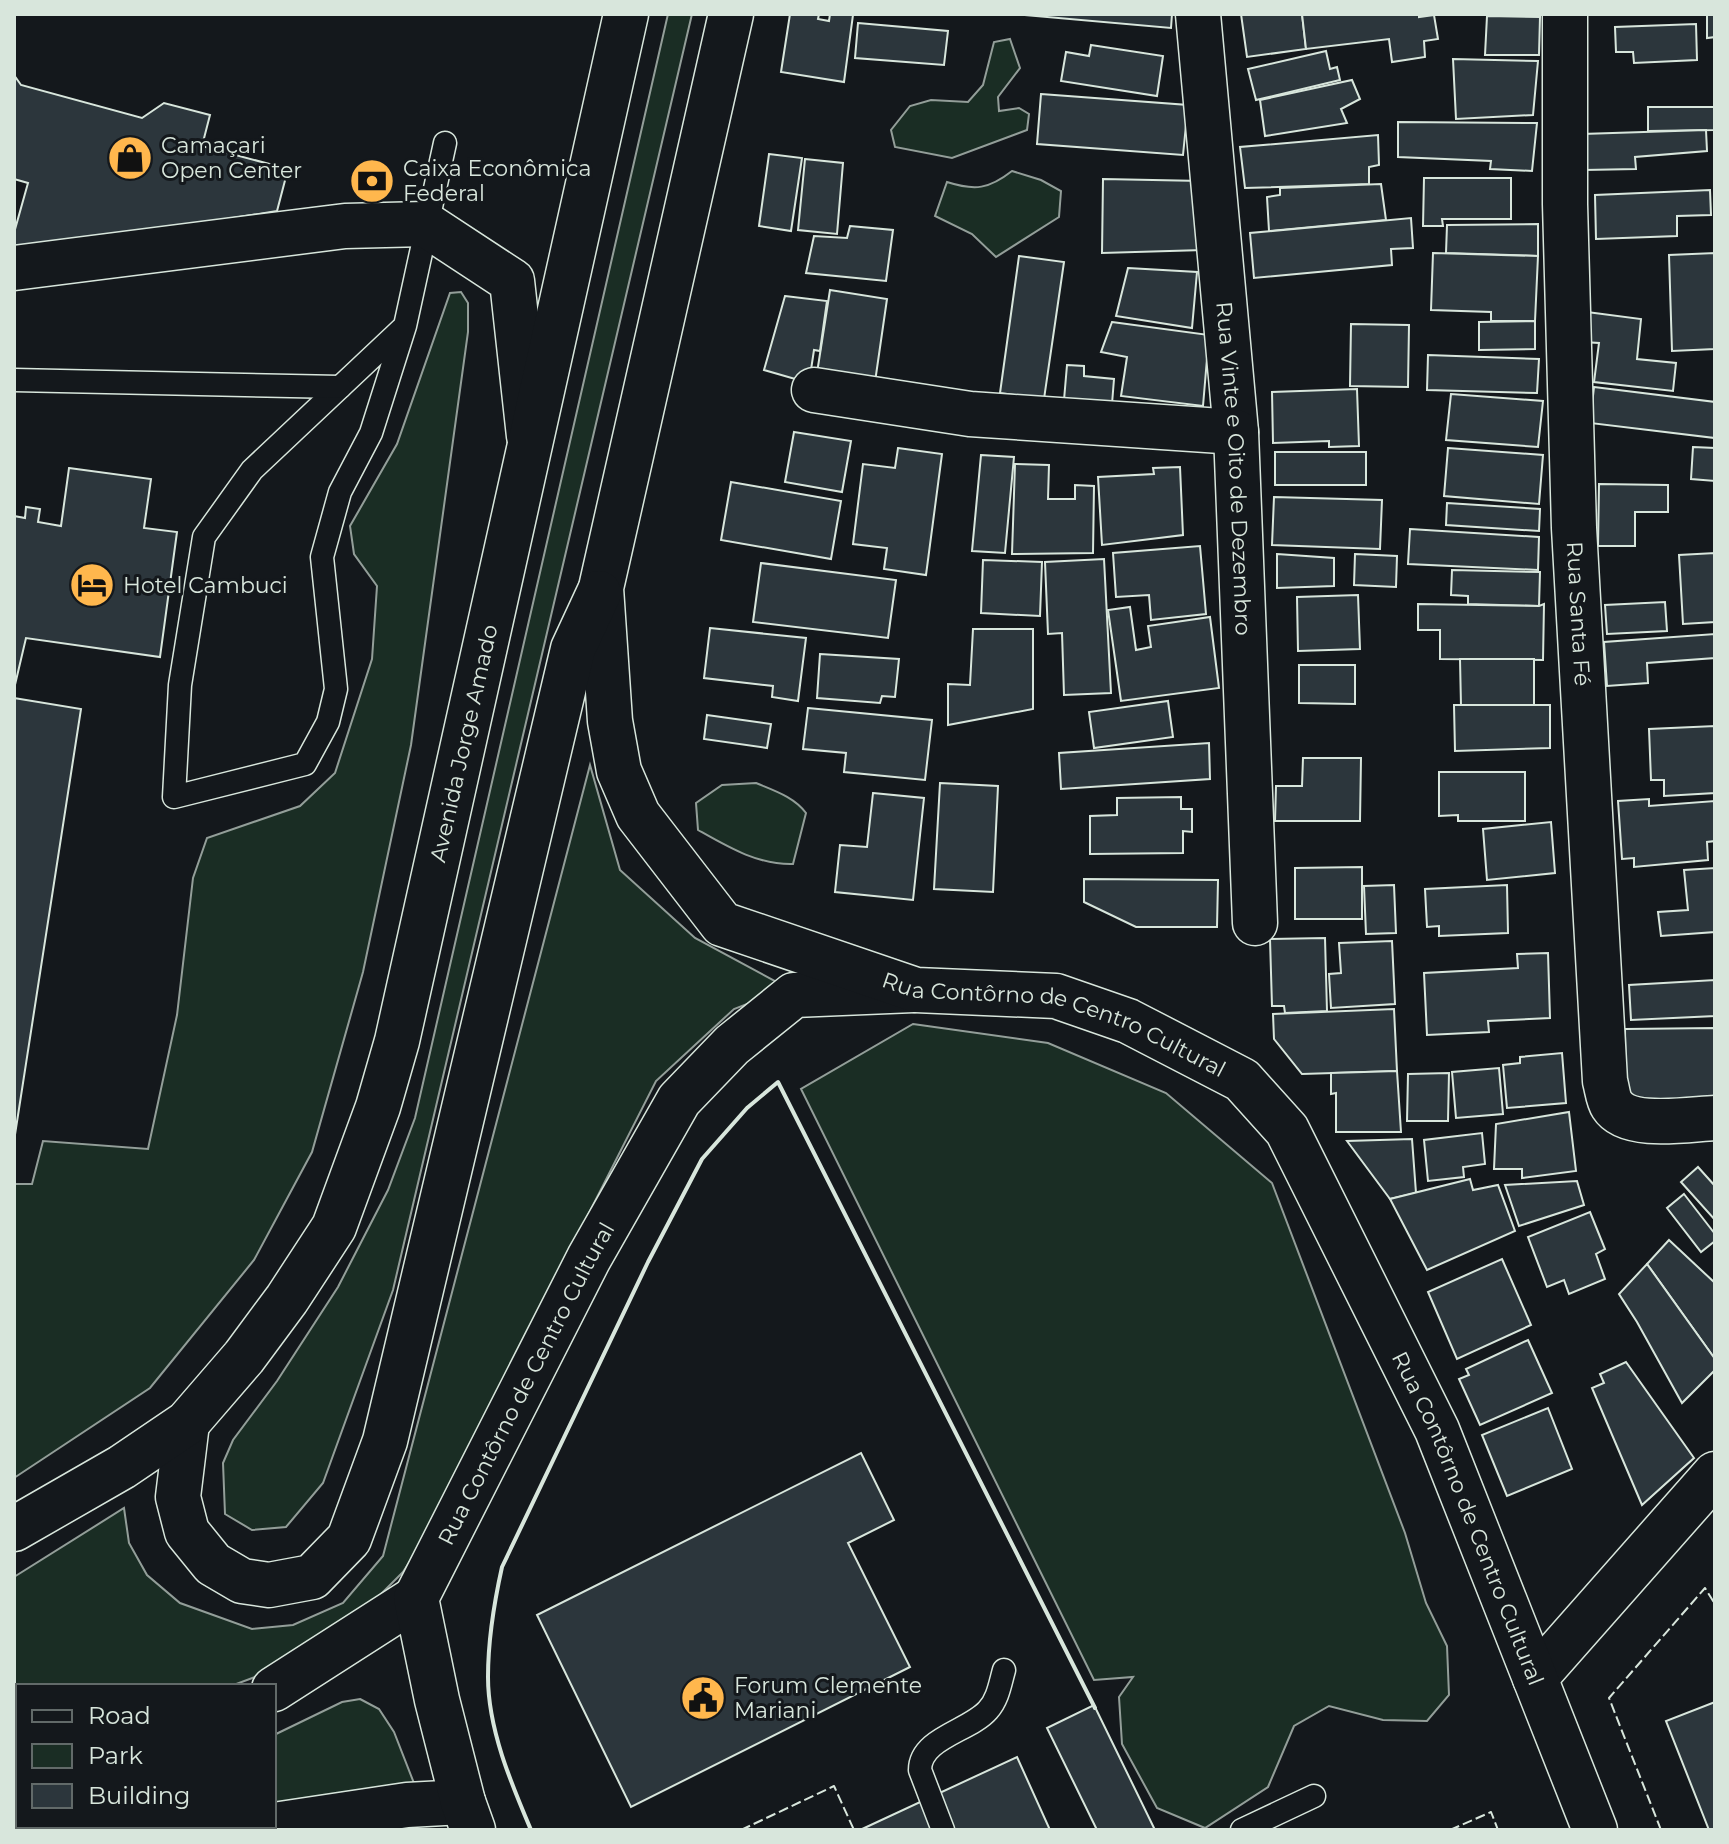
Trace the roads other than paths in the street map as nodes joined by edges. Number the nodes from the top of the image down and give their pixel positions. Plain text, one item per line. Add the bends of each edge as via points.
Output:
1 (601, 14) edge
2 (626, 14) edge
3 (731, 14) edge
4 (1198, 14) edge
5 (1565, 14) edge
6 (445, 143) dead end
7 (425, 224) junction
8 (14, 268) edge
9 (560, 302) junction
10 (405, 326) junction
11 (14, 380) edge
12 (340, 387) junction
13 (814, 390) dead end
14 (1236, 432) junction
15 (530, 448) junction
16 (601, 588) junction
17 (1255, 923) dead end
18 (916, 990) junction
19 (1715, 1118) edge
20 (187, 1423) junction
21 (1709, 1495) edge
22 (14, 1529) edge
23 (416, 1598) junction
24 (1004, 1670) dead end
25 (1535, 1678) junction
26 (276, 1688) edge
27 (1314, 1796) dead end
28 (468, 1816) edge
29 (276, 1825) edge
30 (943, 1830) edge
31 (1242, 1830) edge
32 (1595, 1830) edge

1 - 9 main road via 570,174
2 - 9 main road, Avenida Jorge Amado
3 - 16 main road
4 - 14 main road, Rua Vinte e Oito de Dezembro
5 - 19 main road, Rua Santa Fé via 1574,528 1605,1081 1612,1105 1626,1118
6 - 7 lane
7 - 8 main road via 345,226
7 - 10 lane
7 - 15 main road via 512,281
9 - 15 main road, Avenida Jorge Amado
10 - 12 lane
10 - 12 lane via 371,433 340,492 322,557 336,689 328,722 305,764 174,797 180,685 204,537 252,470
11 - 12 lane
13 - 14 main road via 970,414
14 - 17 main road, Rua Vinte e Oito de Dezembro
15 - 20 main road, Avenida Jorge Amado via 378,1107 334,1227 244,1357
16 - 18 main road via 610,721 619,771 638,815 668,856 722,924
16 - 20 main road via 573,649 385,1441 349,1539 312,1577 269,1585 242,1581 213,1564 187,1532 178,1497
18 - 23 main road, Rua Contôrno de Centro Cultural via 794,995 732,1045 679,1100 589,1258
18 - 25 main road, Rua Contôrno de Centro Cultural via 1056,996 1128,1021 1242,1080 1287,1130 1437,1430
20 - 22 main road, Avenida Jorge Amado
21 - 25 main road
23 - 26 main road
23 - 28 main road
24 - 30 lane via 987,1712 927,1750 920,1761
25 - 32 main road, Rua Contôrno de Centro Cultural
27 - 31 lane
28 - 29 main road via 407,1805

